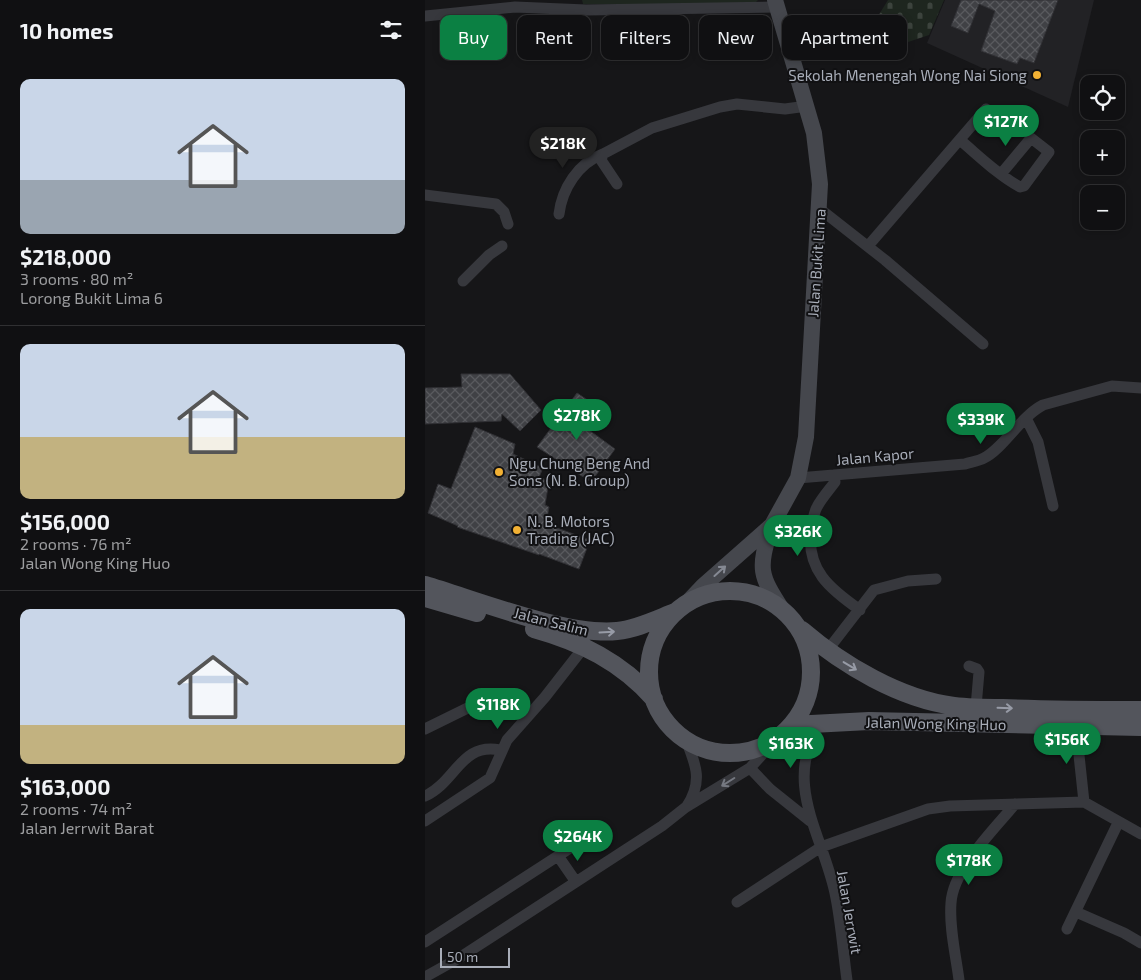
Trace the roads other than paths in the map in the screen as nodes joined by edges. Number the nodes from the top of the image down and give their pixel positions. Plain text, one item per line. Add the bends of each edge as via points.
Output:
1 (776, 3) edge
2 (425, 16) edge
3 (807, 106) junction
4 (986, 109) dead end
5 (960, 140) junction
6 (603, 154) junction
7 (1001, 174) dead end
8 (617, 184) dead end
9 (425, 195) edge
10 (819, 209) junction
11 (559, 214) dead end
12 (508, 224) dead end
13 (502, 246) dead end
14 (868, 246) junction
15 (463, 282) dead end
16 (983, 344) dead end
17 (1141, 388) edge
18 (1025, 418) junction
19 (835, 475) junction
20 (798, 478) junction
21 (1053, 506) dead end
22 (772, 525) junction
23 (936, 579) dead end
24 (425, 585) edge
25 (425, 598) edge
26 (681, 608) junction
27 (860, 610) junction
28 (783, 611) junction
29 (797, 626) junction
30 (584, 647) junction
31 (827, 651) junction
32 (969, 666) dead end
33 (490, 697) dead end
34 (654, 700) junction
35 (976, 707) junction
36 (1141, 710) edge
37 (819, 724) junction
38 (792, 725) junction
39 (1076, 726) junction
40 (1141, 727) edge
41 (425, 729) edge
42 (777, 738) junction
43 (685, 740) junction
44 (500, 750) junction
45 (751, 768) junction
46 (425, 796) edge
47 (1084, 802) junction
48 (1015, 804) junction
49 (686, 808) junction
50 (425, 821) edge
51 (811, 821) junction
52 (1118, 823) junction
53 (1141, 834) edge
54 (578, 843) dead end
55 (821, 848) junction
56 (558, 856) junction
57 (576, 882) junction
58 (737, 902) dead end
59 (1076, 912) junction
60 (1067, 929) dead end
61 (425, 942) edge
62 (1141, 943) edge
63 (425, 977) edge
64 (847, 980) edge
65 (959, 980) edge

1 - 2 street via 586,10 515,7
1 - 3 main road, Jalan Bukit Lima
3 - 6 street via 785,109 737,104 720,106 666,122
3 - 10 main road, Jalan Bukit Lima via 818,159
4 - 5 street
5 - 7 street
5 - 14 street
6 - 8 street via 601,160
6 - 11 street via 592,158 574,175
9 - 12 street via 496,204
10 - 14 street
10 - 20 main road, Jalan Bukit Lima via 809,403
13 - 15 street
14 - 16 street
17 - 18 street, Jalan Kapor via 1111,386 1094,390 1043,405
18 - 19 street, Jalan Kapor via 985,458 965,464
18 - 21 street via 1038,442
19 - 20 street, Jalan Kapor
19 - 27 street via 835,482 817,508 813,522 812,562 828,582
20 - 22 main road, Jalan Bukit Lima
26 -> 22 main road
22 - 28 main road via 762,567 764,582
23 - 27 street via 908,581 874,590
24 -> 26 main road, Jalan Salim via 530,617 598,632 619,631
25 - 30 main road, Jalan Salim via 550,633
26 - 28 main road via 704,596 725,591 766,599
26 - 34 main road via 661,630 652,652 649,676
27 - 31 street
28 - 29 main road
29 - 31 main road, Jalan Wong King Huo
29 - 38 main road via 808,650 811,676 805,702
30 - 34 main road, Jalan Salim via 621,668
30 - 44 street
31 -> 35 main road, Jalan Wong King Huo via 871,678 898,689 953,706
32 - 35 street via 979,672
33 - 41 street
34 - 43 main road via 661,715
35 -> 36 main road, Jalan Wong King Huo
37 - 38 main road, Jalan Wong King Huo
37 - 39 main road, Jalan Wong King Huo via 869,721
37 - 51 street, Jalan Jerrwit via 806,755 803,774
38 - 42 main road
39 - 40 main road, Jalan Wong King Huo
39 - 47 street
42 - 43 main road via 760,748 722,753 703,749
42 - 45 street
43 - 49 street via 697,767 693,797
44 - 46 street via 487,748 473,752 438,788
44 - 50 street via 490,778
45 -> 49 street
45 - 51 street via 770,789
47 - 48 street
47 - 52 street
48 - 55 street via 928,809
48 - 65 street via 965,866 955,884 951,903
49 - 57 street
51 - 55 street, Jalan Jerrwit
52 - 53 street
52 - 59 street
54 - 56 street
55 - 58 street
55 - 64 street, Jalan Jerrwit via 835,891
56 - 57 street
56 - 61 street
57 - 63 street
59 - 60 street
59 - 62 street

